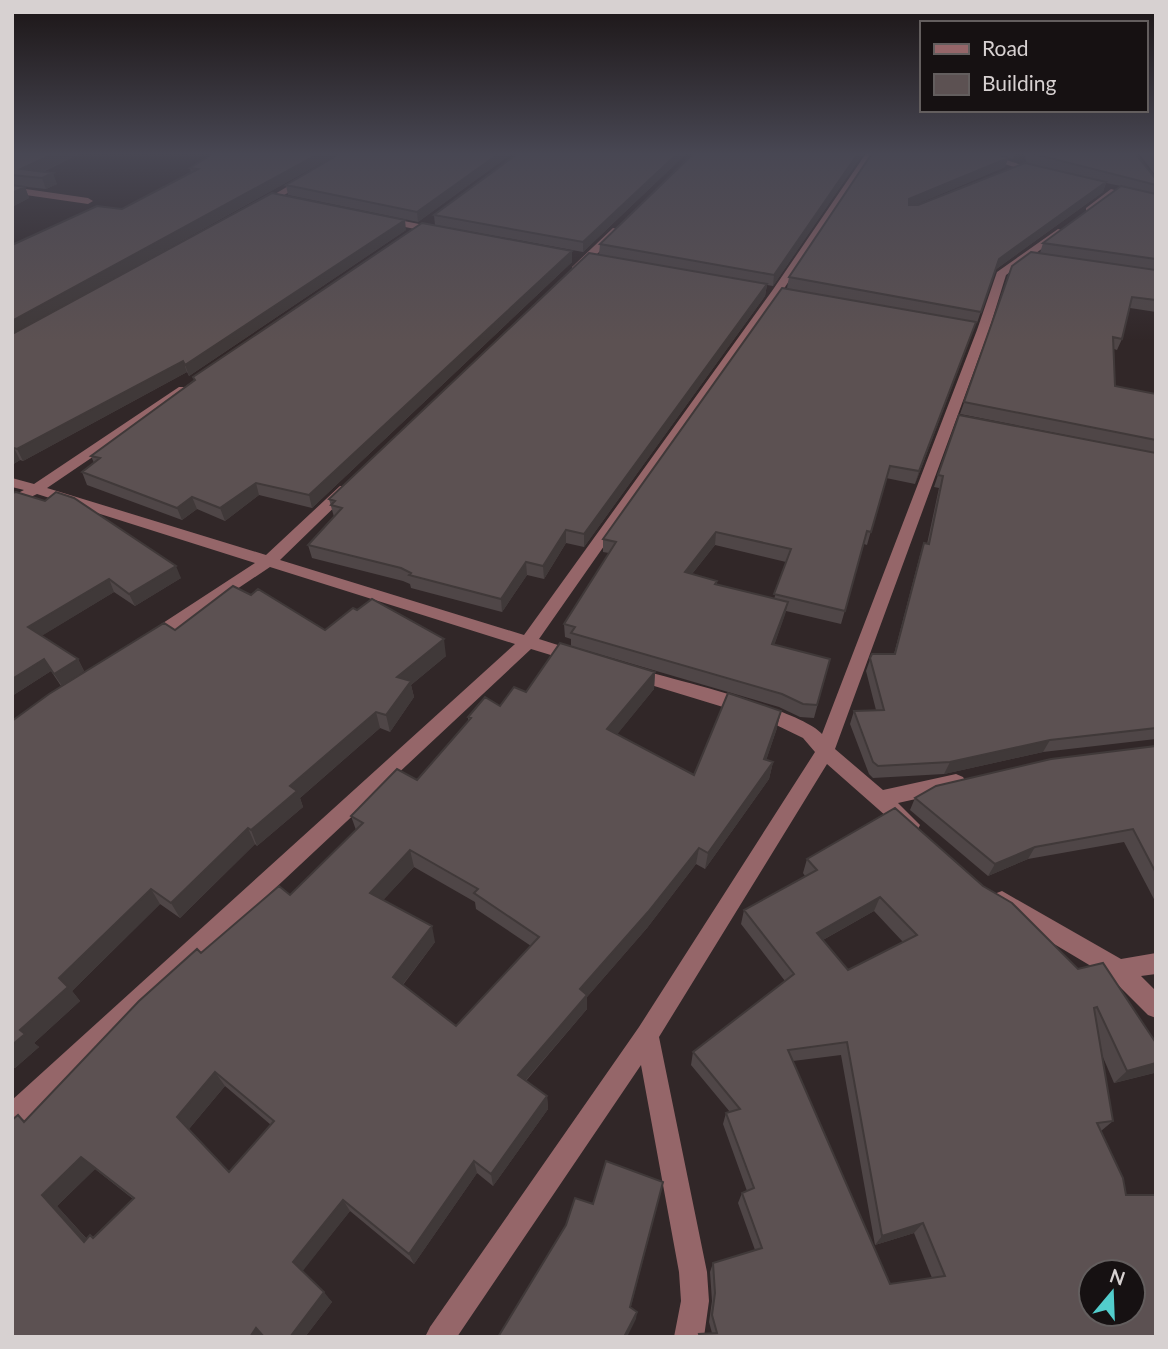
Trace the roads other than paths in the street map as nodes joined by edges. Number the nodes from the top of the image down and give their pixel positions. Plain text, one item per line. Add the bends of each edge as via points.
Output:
1 (828, 215) edge
2 (1085, 215) edge
3 (368, 217) edge
4 (627, 220) edge
5 (426, 224) junction
6 (447, 233) edge
7 (410, 236) edge
8 (568, 277) edge
9 (188, 386) edge
10 (356, 478) edge
11 (12, 482) edge
12 (35, 490) junction
13 (12, 502) edge
14 (270, 560) junction
15 (528, 642) junction
16 (136, 649) edge
17 (592, 661) edge
18 (618, 669) edge
19 (825, 751) junction
20 (981, 776) edge
21 (880, 799) junction
22 (928, 841) edge
23 (985, 891) edge
24 (1156, 963) edge
25 (1119, 970) junction
26 (1156, 1007) edge
27 (647, 1035) junction
28 (12, 1117) edge
29 (439, 1337) edge
30 (689, 1337) edge

1 - 15 street
2 - 19 street via 1034,258 1001,274 977,329 956,421
3 - 5 street
4 - 8 street
5 - 6 street
5 - 7 street
9 - 12 street
10 - 14 street
11 - 12 street
12 - 13 street
12 - 14 street
14 - 15 street
14 - 16 street
15 - 17 street
15 - 28 street
18 - 19 street via 772,715 810,733
19 - 21 street
19 - 27 street
20 - 21 street
21 - 22 street
23 - 25 street
24 - 25 street
25 - 26 street
27 - 29 street
27 - 30 street via 693,1272 695,1301

